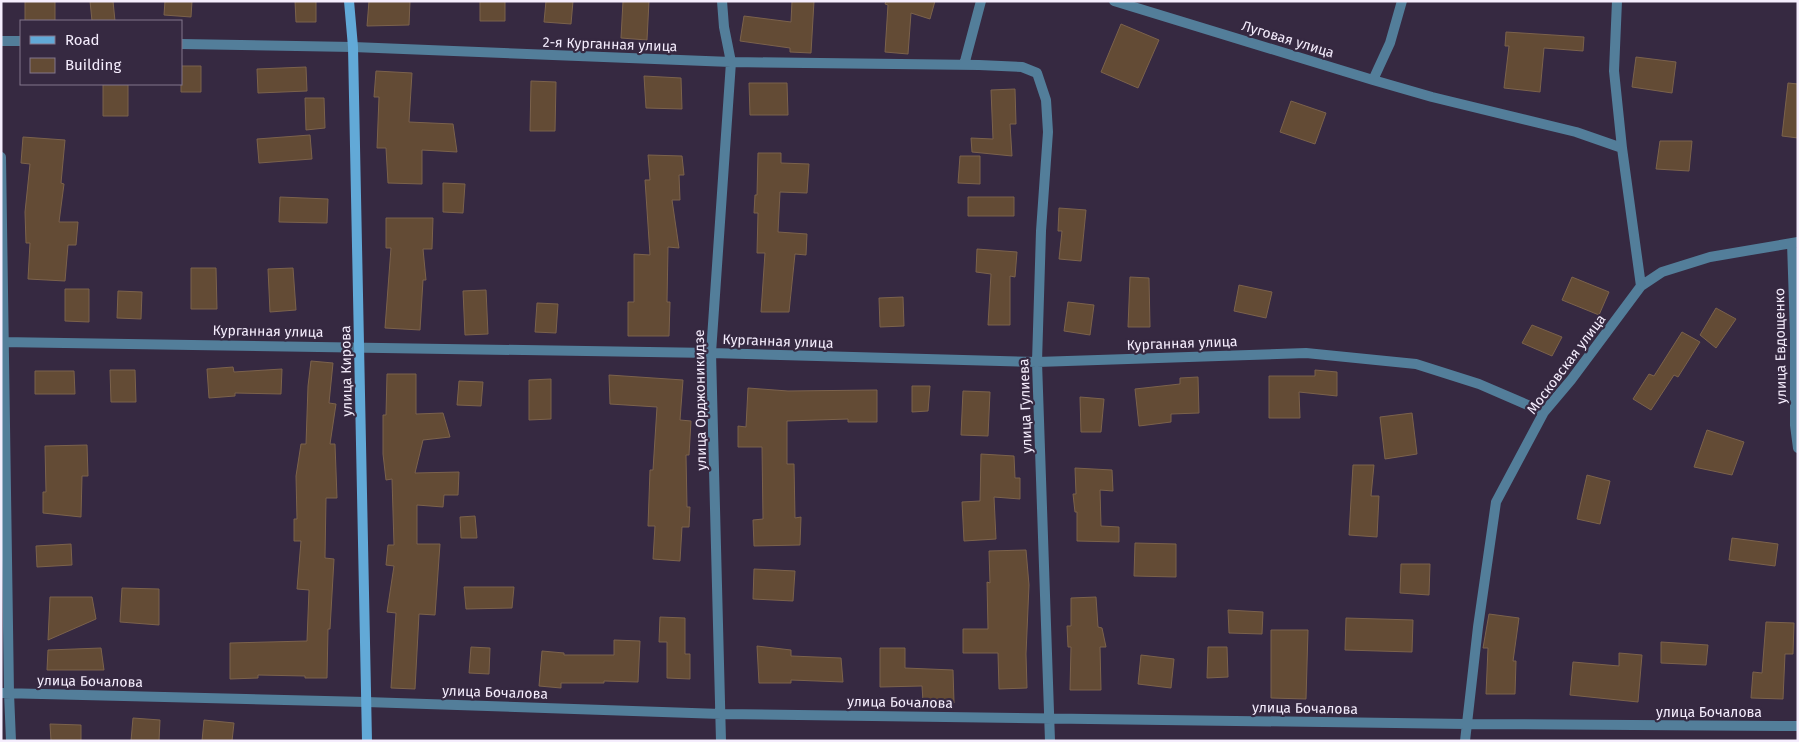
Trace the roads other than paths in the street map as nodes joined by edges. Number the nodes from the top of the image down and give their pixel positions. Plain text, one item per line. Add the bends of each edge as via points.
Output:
1 (349, 1) edge
2 (722, 1) edge
3 (981, 1) edge
4 (1114, 1) edge
5 (1402, 1) edge
6 (1617, 1) edge
7 (1, 41) edge
8 (20, 41) edge
9 (182, 44) edge
10 (353, 47) junction
11 (731, 62) junction
12 (964, 64) junction
13 (1038, 73) joint
14 (1373, 80) junction
15 (1622, 148) junction
16 (1, 157) edge
17 (1795, 243) edge
18 (1641, 286) junction
19 (3, 342) edge
20 (359, 346) junction
21 (711, 353) junction
22 (1037, 362) junction
23 (1544, 412) junction
24 (1798, 448) edge
25 (5, 693) edge
26 (366, 702) junction
27 (721, 714) junction
28 (1050, 718) junction
29 (1466, 724) junction
30 (1798, 726) edge
31 (11, 741) edge
32 (367, 741) edge
33 (721, 741) edge
34 (1050, 741) edge
35 (1465, 741) edge

1 - 10 street, улица Кирова
2 - 11 street, улица Орджоникидзе
3 - 12 street
4 - 14 street, Луговая улица
5 - 14 street via 1390,43
6 - 15 street via 1614,71
7 - 8 street
9 - 10 street, 2-я Курганная улица
10 - 11 street, 2-я Курганная улица
10 - 20 street, улица Кирова
11 - 12 street, 2-я Курганная улица
11 - 21 street, улица Орджоникидзе
12 - 13 street, 2-я Курганная улица via 1022,67
13 - 22 street, улица Гулиева via 1046,100 1048,132
14 - 15 street, Луговая улица via 1576,132
15 - 18 street
16 - 19 street
17 - 18 street, Московская улица via 1710,258 1662,272
17 - 24 street, улица Евдощенко via 1795,425
18 - 23 street, Московская улица
19 - 20 street, Курганная улица
19 - 25 street
20 - 21 street, Курганная улица
20 - 26 street, улица Кирова
21 - 22 street, Курганная улица
21 - 27 street, улица Орджоникидзе
22 - 23 street, Курганная улица via 1306,352 1416,364 1478,384
22 - 28 street, улица Гулиева
23 - 29 street, Московская улица via 1496,502
25 - 26 street, улица Бочалова
25 - 31 street
26 - 27 street, улица Бочалова
26 - 32 street, улица Кирова
27 - 28 street, улица Бочалова
27 - 33 street, улица Орджоникидзе
28 - 29 street, улица Бочалова
28 - 34 street, улица Гулиева
29 - 30 street, улица Бочалова
29 - 35 street, Московская улица

